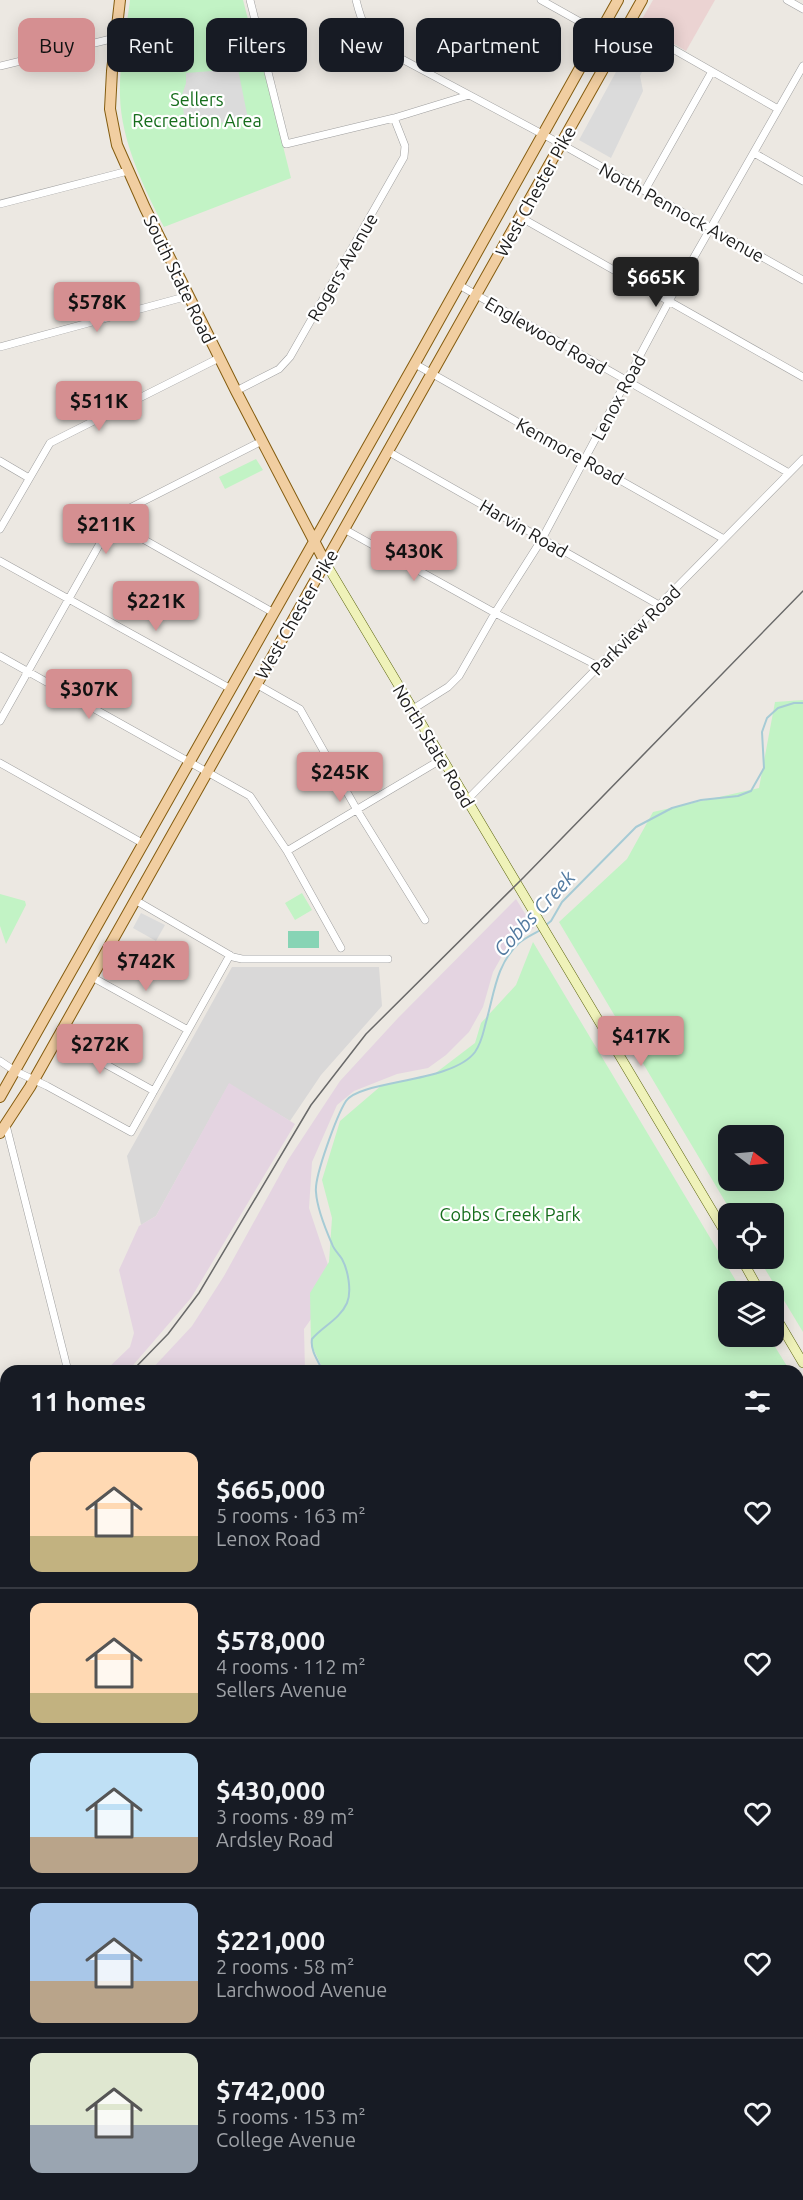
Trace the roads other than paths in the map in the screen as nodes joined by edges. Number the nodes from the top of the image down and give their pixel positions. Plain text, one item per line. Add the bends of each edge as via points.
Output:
1 (120, 0) edge
2 (250, 0) edge
3 (356, 0) edge
4 (541, 0) edge
5 (618, 0) edge
6 (642, 0) edge
7 (787, 0) edge
8 (803, 9) edge
9 (118, 18) edge
10 (573, 18) edge
11 (608, 18) edge
12 (632, 18) edge
13 (107, 40) edge
14 (674, 51) edge
15 (0, 66) edge
16 (803, 66) edge
17 (113, 72) edge
18 (578, 72) edge
19 (602, 72) edge
20 (711, 73) junction
21 (799, 80) edge
22 (469, 94) junction
23 (778, 109) junction
24 (394, 118) junction
25 (543, 135) junction
26 (561, 144) junction
27 (754, 153) junction
28 (128, 171) junction
29 (803, 181) edge
30 (645, 190) junction
31 (0, 204) edge
32 (520, 217) junction
33 (712, 228) junction
34 (803, 280) edge
35 (459, 285) junction
36 (477, 295) junction
37 (188, 296) junction
38 (669, 301) junction
39 (0, 347) edge
40 (219, 358) junction
41 (415, 364) junction
42 (432, 374) junction
43 (803, 377) edge
44 (627, 381) junction
45 (236, 392) junction
46 (262, 441) junction
47 (389, 452) junction
48 (803, 459) edge
49 (585, 460) junction
50 (0, 461) edge
51 (789, 474) junction
52 (29, 478) junction
53 (111, 521) junction
54 (0, 529) edge
55 (345, 529) junction
56 (724, 538) junction
57 (542, 539) junction
58 (314, 542) junction
59 (0, 561) edge
60 (325, 562) junction
61 (68, 598) junction
62 (659, 605) junction
63 (274, 613) junction
64 (495, 613) junction
65 (0, 656) edge
66 (598, 666) junction
67 (27, 671) junction
68 (256, 684) junction
69 (231, 688) junction
70 (412, 709) junction
71 (0, 722) edge
72 (442, 759) junction
73 (190, 762) junction
74 (0, 763) edge
75 (207, 772) junction
76 (467, 800) junction
77 (357, 810) junction
78 (144, 844) junction
79 (287, 851) junction
80 (135, 900) junction
81 (425, 920) dead end
82 (100, 921) junction
83 (118, 931) junction
84 (341, 948) dead end
85 (230, 955) junction
86 (388, 959) dead end
87 (92, 976) junction
88 (188, 1030) junction
89 (58, 1038) junction
90 (0, 1061) edge
91 (15, 1071) junction
92 (33, 1081) junction
93 (154, 1090) junction
94 (0, 1097) edge
95 (3, 1129) edge
96 (718, 1221) edge
97 (784, 1331) edge
98 (803, 1363) edge
99 (66, 1365) edge

1 - 9 main road, South State Road
2 - 24 street via 286,144
3 - 22 street, North Pennock Avenue via 370,36 385,50
4 - 10 street
5 - 11 main road, West Chester Pike
6 - 12 main road, West Chester Pike
7 - 8 street
13 - 15 street
14 - 20 street
16 - 21 street, Lenox Road
17 - 28 main road, South State Road via 110,109 117,145
18 - 25 main road, West Chester Pike
19 - 26 main road, West Chester Pike
20 - 23 street
20 - 30 street
21 - 23 street, Lenox Road
22 - 24 street
22 - 25 street, North Pennock Avenue
23 - 27 street, Lenox Road
24 - 45 street, Rogers Avenue via 405,146 404,157 290,357 279,369
25 - 26 street, North Pennock Avenue
25 - 35 main road, West Chester Pike
26 - 30 street, North Pennock Avenue
26 - 32 main road, West Chester Pike
27 - 29 street
27 - 33 street, Lenox Road
28 - 31 street
28 - 37 main road, South State Road
30 - 33 street, North Pennock Avenue
32 - 36 main road, West Chester Pike
32 - 38 street
33 - 34 street, North Pennock Avenue
33 - 38 street, Lenox Road
35 - 36 street, Englewood Road
35 - 41 main road, West Chester Pike
36 - 42 main road, West Chester Pike
36 - 44 street, Englewood Road
37 - 39 street
37 - 40 main road, South State Road
38 - 43 street
38 - 44 street, Lenox Road
40 - 45 main road, South State Road
40 - 52 street via 50,443
41 - 42 street, Kenmore Road
41 - 58 main road, West Chester Pike
42 - 47 main road, West Chester Pike
42 - 49 street, Kenmore Road
44 - 49 street, Lenox Road
44 - 51 street, Englewood Road
45 - 46 main road, South State Road
46 - 53 street via 122,511
46 - 58 main road, South State Road
47 - 55 main road, West Chester Pike
47 - 57 street, Harvin Road
48 - 51 street, Parkview Road
49 - 56 street, Kenmore Road
49 - 57 street, Lenox Road
50 - 52 street
51 - 56 street, Parkview Road
52 - 54 street
53 - 61 street
53 - 63 street
55 - 60 main road, West Chester Pike
55 - 64 street
56 - 62 street, Parkview Road
57 - 62 street, Harvin Road
57 - 64 street, Lenox Road
58 - 60 main road, South State Road
58 - 63 main road, West Chester Pike
59 - 61 street
60 - 68 main road, West Chester Pike
60 - 70 main road, North State Road
61 - 67 street
61 - 69 street
62 - 66 street, Parkview Road
63 - 69 main road, West Chester Pike
64 - 66 street
64 - 70 street, Lenox Road via 459,676
65 - 67 street
66 - 76 street, Parkview Road
67 - 71 street
67 - 73 street
68 - 75 main road, West Chester Pike
68 - 77 street via 300,710
69 - 73 main road, West Chester Pike
70 - 72 main road, North State Road
72 - 76 main road, North State Road
72 - 77 street
73 - 75 street
73 - 78 main road, West Chester Pike
74 - 78 street
75 - 79 street via 250,796
75 - 80 main road, West Chester Pike
76 - 96 main road, North State Road
77 - 79 street
77 - 81 street
78 - 82 main road, West Chester Pike
79 - 84 street
80 - 83 main road, West Chester Pike
80 - 85 street
82 - 83 main road
82 - 91 main road, West Chester Pike
83 - 87 main road, West Chester Pike
85 - 86 street
85 - 88 street
87 - 88 street
87 - 89 main road, West Chester Pike
88 - 93 street
89 - 92 main road, West Chester Pike
89 - 93 street
90 - 91 street
91 - 92 street
91 - 94 main road, West Chester Pike
92 - 93 street via 131,1132
92 - 95 main road, West Chester Pike
95 - 99 street
97 - 98 main road

